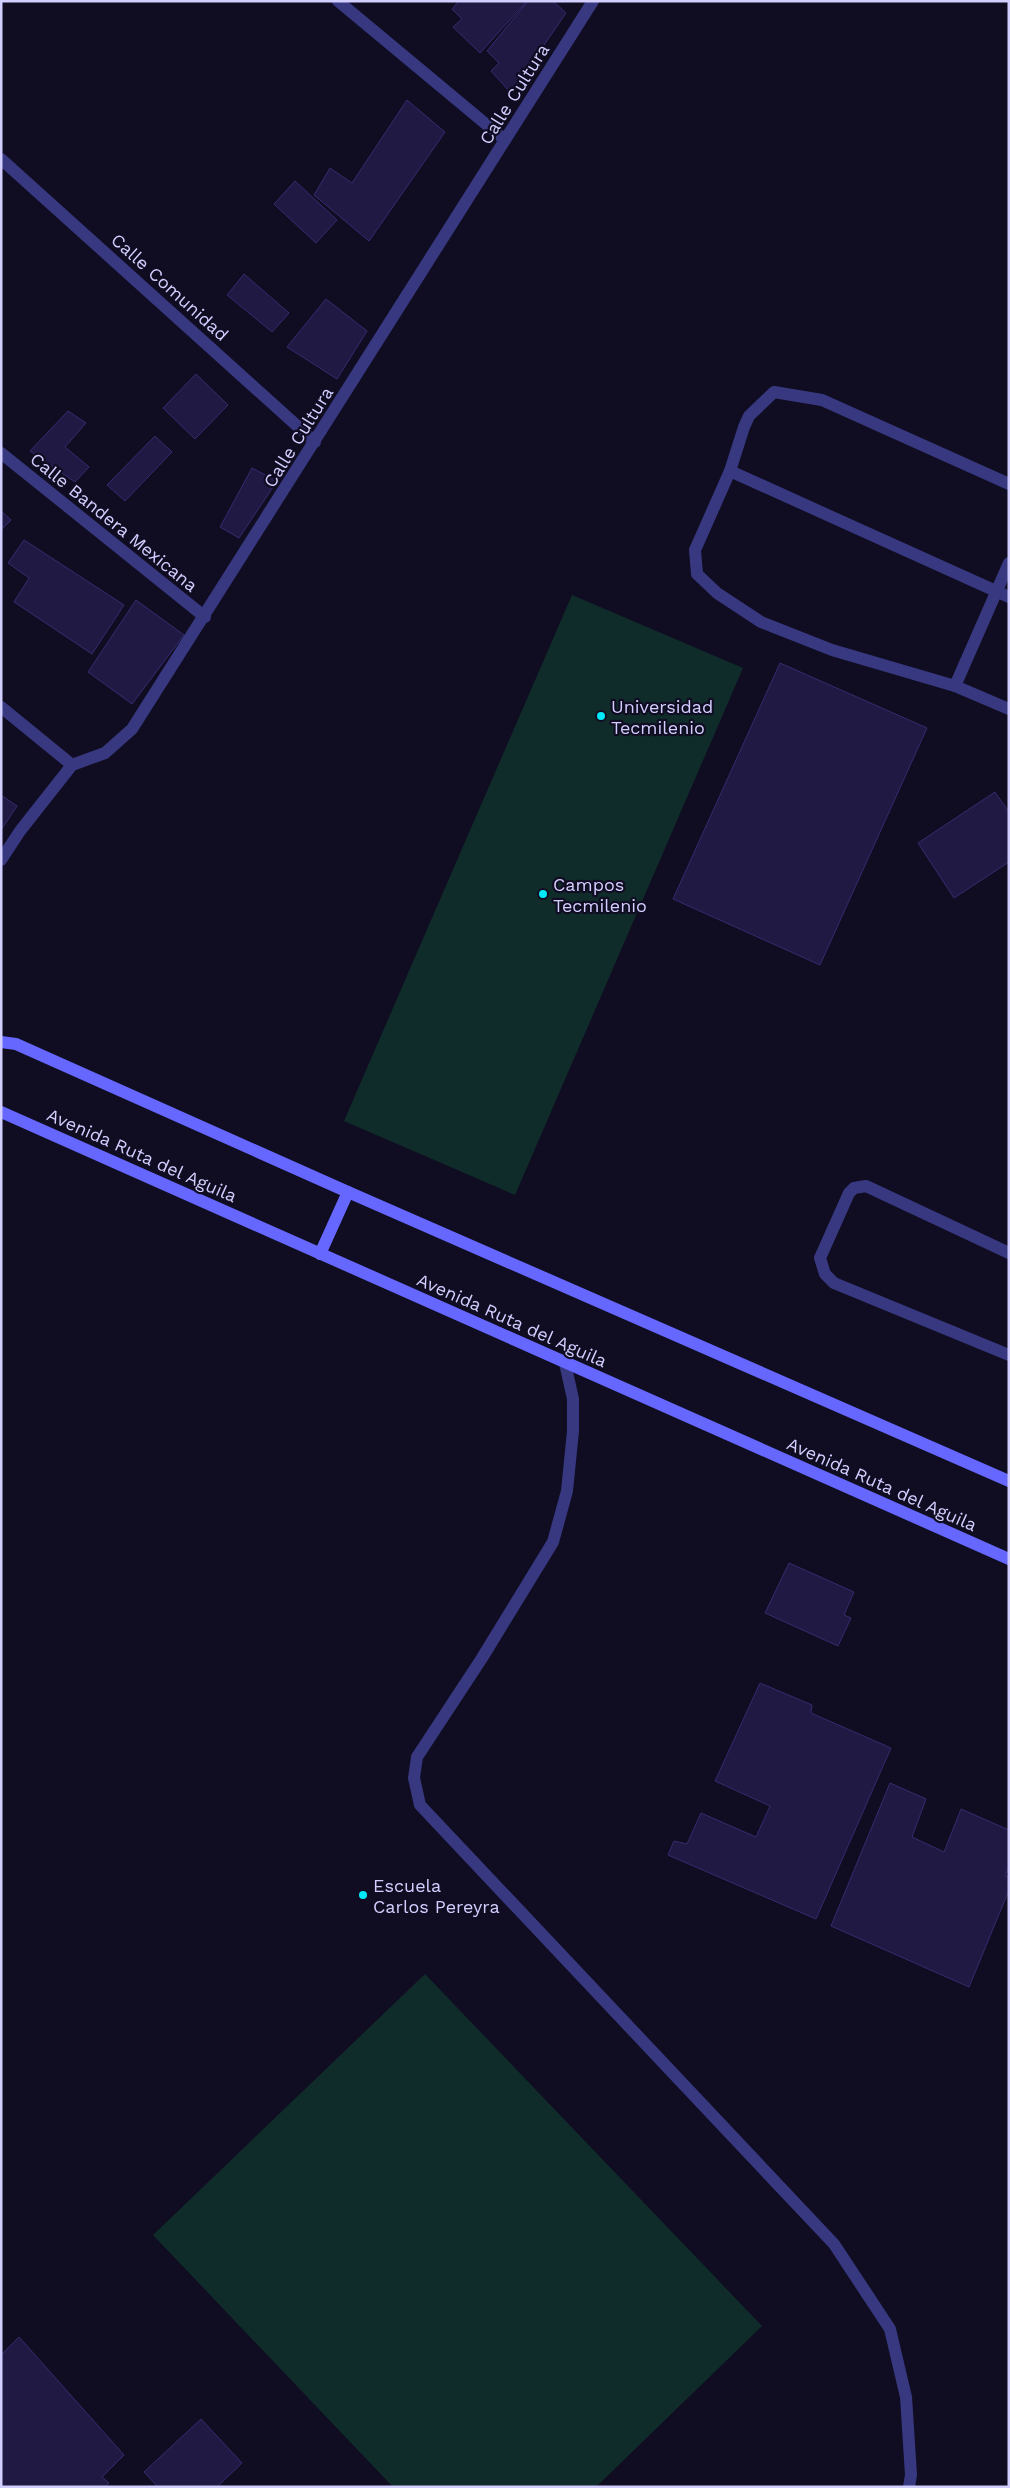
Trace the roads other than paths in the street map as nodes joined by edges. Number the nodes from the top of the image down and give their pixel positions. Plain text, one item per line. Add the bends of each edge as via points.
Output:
1 (338, 1) edge
2 (593, 1) edge
3 (505, 140) junction
4 (1, 159) edge
5 (315, 442) junction
6 (1, 453) edge
7 (730, 471) junction
8 (1009, 484) edge
9 (1009, 563) edge
10 (995, 592) junction
11 (1009, 597) edge
12 (205, 617) junction
13 (955, 686) junction
14 (1, 707) edge
15 (1009, 710) edge
16 (72, 765) junction
17 (1, 860) edge
18 (1, 1042) edge
19 (1, 1112) edge
20 (348, 1192) junction
21 (1009, 1253) edge
22 (320, 1254) junction
23 (1009, 1355) edge
24 (565, 1363) junction
25 (1009, 1481) edge
26 (1009, 1559) edge
27 (909, 2487) edge

1 - 3 street
2 - 3 street, Calle Cultura
3 - 5 street, Calle Cultura
4 - 5 street, Calle Comunidad
5 - 12 street, Calle Cultura
6 - 12 street, Calle Bandera Mexicana
7 - 8 street via 749,416 774,392 822,400
7 - 10 street
7 - 13 street via 695,550 696,574 761,622 832,650
9 - 10 street
10 - 11 street
10 - 13 street
12 - 16 street, Calle Cultura via 132,729 105,753
13 - 15 street
14 - 16 street
16 - 17 street
18 - 20 street via 16,1044
19 - 22 street, Avenida Ruta del Aguila
20 - 22 street
20 - 25 street
21 - 23 street via 860,1186 849,1193 820,1258 825,1274 834,1283
22 - 24 street, Avenida Ruta del Aguila
24 - 26 street, Avenida Ruta del Aguila
24 - 27 street via 573,1400 573,1430 567,1491 553,1542 417,1756 414,1778 420,1805 834,2244 890,2329 906,2397

